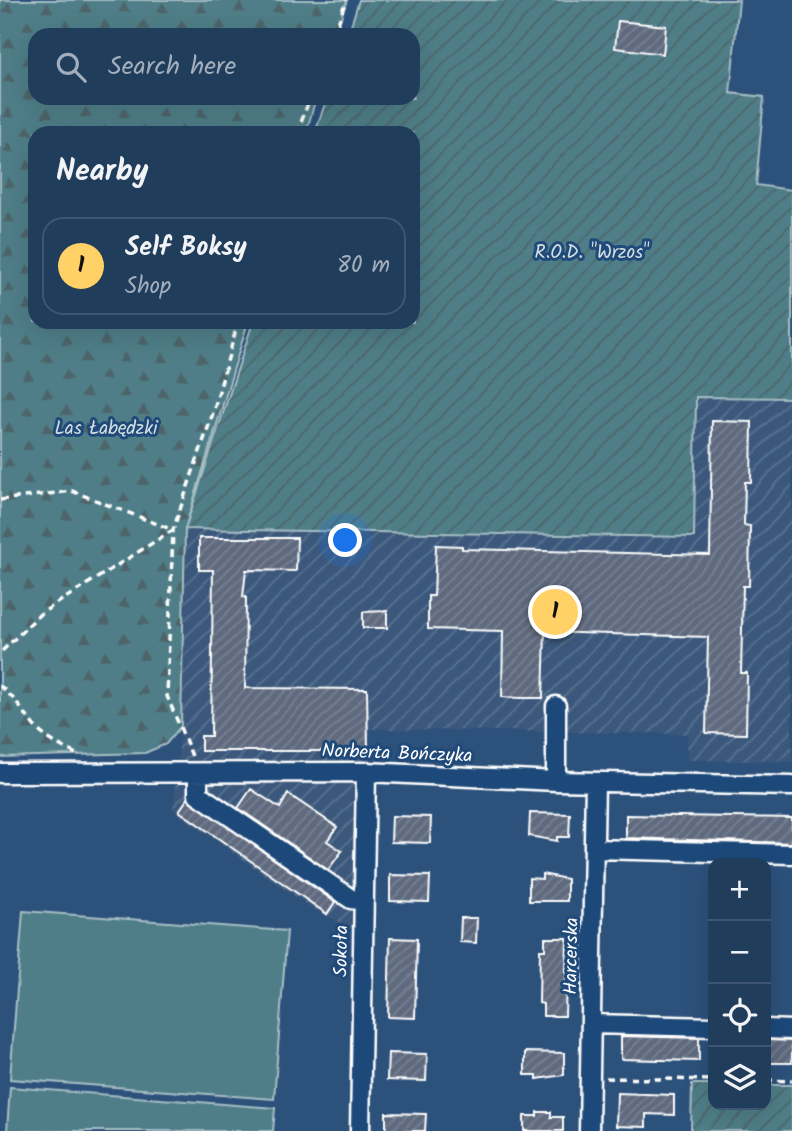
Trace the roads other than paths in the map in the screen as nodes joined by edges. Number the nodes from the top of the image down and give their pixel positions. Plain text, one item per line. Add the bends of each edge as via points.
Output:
1 (556, 706) dead end
2 (366, 772) junction
3 (0, 773) edge
4 (198, 773) junction
5 (556, 781) junction
6 (595, 782) junction
7 (792, 786) edge
8 (595, 849) junction
9 (792, 854) edge
10 (364, 901) junction
11 (592, 1024) junction
12 (708, 1027) edge
13 (771, 1029) edge
14 (792, 1030) edge
15 (360, 1131) edge
16 (589, 1131) edge

1 - 5 street
2 - 4 street, Norberta Bończyka
2 - 5 street, Norberta Bończyka
2 - 10 street, Sokoła
3 - 4 street, Norberta Bończyka
4 - 10 street via 198,794 351,899
5 - 6 street, Norberta Bończyka
6 - 7 street, Norberta Bończyka
6 - 8 street, Harcerska
8 - 9 street
8 - 11 street, Harcerska
10 - 15 street, Sokoła
11 - 12 street
11 - 16 street, Harcerska
13 - 14 street

